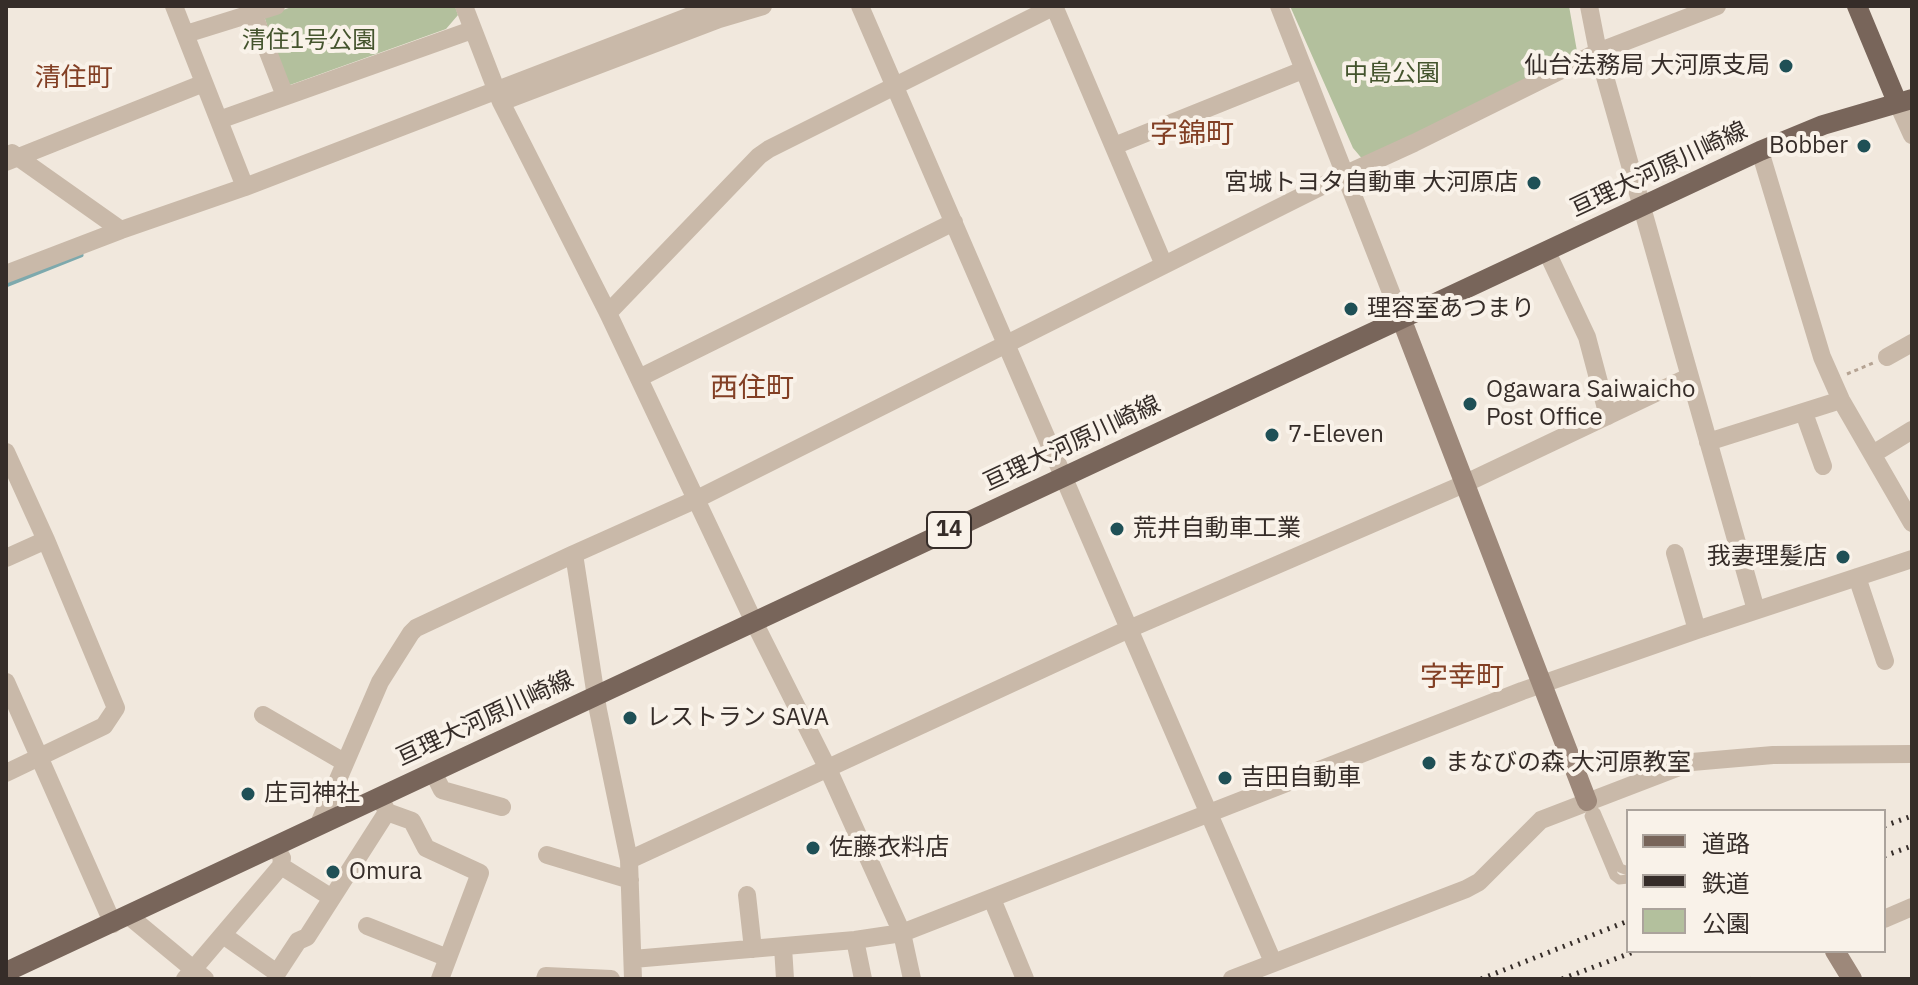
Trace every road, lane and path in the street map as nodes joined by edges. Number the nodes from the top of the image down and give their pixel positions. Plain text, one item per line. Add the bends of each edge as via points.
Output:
1 (174, 6) edge
2 (276, 6) edge
3 (464, 6) edge
4 (763, 6) edge
5 (860, 6) edge
6 (1055, 6) edge
7 (1279, 6) edge
8 (1589, 6) edge
9 (1717, 6) edge
10 (1857, 6) edge
11 (716, 9) edge
12 (253, 13) junction
13 (472, 30) junction
14 (186, 34) junction
15 (1598, 52) junction
16 (1303, 70) junction
17 (204, 83) junction
18 (894, 84) junction
19 (285, 96) junction
20 (498, 96) junction
21 (1905, 101) edge
22 (219, 120) junction
23 (1912, 135) edge
24 (1114, 146) junction
25 (1760, 151) junction
26 (10, 157) edge
27 (1344, 175) junction
28 (245, 187) junction
29 (1642, 207) junction
30 (954, 222) junction
31 (121, 230) junction
32 (1547, 252) junction
33 (1164, 265) junction
34 (6, 274) edge
35 (608, 313) junction
36 (1401, 318) junction
37 (1912, 343) edge
38 (1007, 344) junction
39 (1887, 357) joint
40 (1689, 377) junction
41 (639, 378) junction
42 (1832, 379) junction
43 (1841, 400) junction
44 (1804, 413) junction
45 (1608, 416) junction
46 (1912, 430) edge
47 (1708, 442) junction
48 (6, 452) edge
49 (1873, 454) junction
50 (1823, 466) dead end
51 (1062, 476) junction
52 (1464, 484) junction
53 (697, 499) junction
54 (1912, 523) edge
55 (46, 540) junction
56 (1675, 553) dead end
57 (574, 554) junction
58 (6, 558) edge
59 (1912, 559) edge
60 (1857, 577) junction
61 (1756, 610) junction
62 (754, 622) junction
63 (1129, 629) junction
64 (1697, 630) junction
65 (1885, 661) dead end
66 (6, 682) edge
67 (1541, 685) junction
68 (597, 695) junction
69 (263, 715) dead end
70 (1912, 754) edge
71 (40, 757) junction
72 (344, 762) junction
73 (828, 769) junction
74 (433, 772) junction
75 (6, 773) edge
76 (383, 804) junction
77 (1589, 806) junction
78 (502, 807) dead end
79 (1209, 814) junction
80 (318, 826) junction
81 (547, 855) dead end
82 (278, 856) junction
83 (629, 860) junction
84 (1626, 870) edge
85 (1626, 879) edge
86 (630, 880) junction
87 (747, 895) dead end
88 (332, 898) junction
89 (992, 899) junction
90 (1912, 907) edge
91 (1886, 918) edge
92 (121, 920) junction
93 (367, 926) dead end
94 (902, 933) junction
95 (223, 935) junction
96 (855, 940) junction
97 (783, 947) junction
98 (753, 949) junction
99 (1836, 953) edge
100 (448, 958) junction
101 (633, 959) junction
102 (1273, 962) junction
103 (6, 972) edge
104 (194, 976) edge
105 (440, 979) edge
106 (545, 979) edge
107 (611, 979) edge
108 (633, 979) edge
109 (785, 979) edge
110 (863, 979) edge
111 (912, 979) edge
112 (1025, 979) edge
113 (1232, 979) edge
114 (1852, 979) edge

1 - 14 street
2 - 12 street
3 - 13 street
4 - 11 street
5 - 18 street
6 - 18 street
6 - 24 street
7 - 16 street
8 - 15 street
9 - 15 street
10 - 21 main road
11 - 20 street
12 - 14 street
12 - 19 street
13 - 19 street
13 - 20 street
14 - 17 street
15 - 27 street
15 - 29 street
16 - 24 street
16 - 27 street
17 - 22 street
17 - 26 street
18 - 30 street
18 - 35 street via 759,156
19 - 22 street
20 - 28 street
20 - 35 street
21 - 23 street
21 - 25 main road, 亘理大河原川崎線 / 14 via 1823,125
22 - 28 street
24 - 33 street
25 - 29 main road, 亘理大河原川崎線 / 14
25 - 42 street
26 - 31 street
27 - 33 street
27 - 36 street
28 - 31 street
29 - 32 main road, 亘理大河原川崎線 / 14
29 - 40 street
30 - 38 street
30 - 41 street
31 - 34 street
32 - 36 main road, 亘理大河原川崎線 / 14
32 - 45 street via 1587,337
33 - 38 street
35 - 41 street
36 - 51 main road, 亘理大河原川崎線 / 14
36 - 52 street
37 - 39 street
38 - 51 street
38 - 53 street
39 - 42 path
40 - 45 street
40 - 47 street
41 - 53 street
42 - 43 street
43 - 44 street
43 - 49 street
44 - 47 street
44 - 50 street
45 - 52 street
46 - 49 street
47 - 61 street
48 - 55 street
49 - 54 street
51 - 62 main road, 亘理大河原川崎線 / 14
51 - 63 street
52 - 63 street
52 - 67 street
53 - 57 street
53 - 62 street
55 - 58 street
55 - 71 street via 116,708 104,726
56 - 64 street
57 - 68 street
57 - 72 street via 416,628 380,682
59 - 60 street
60 - 61 street
60 - 65 street
61 - 64 street
62 - 68 main road, 亘理大河原川崎線 / 14
62 - 73 street
63 - 73 street
63 - 79 street
64 - 67 street
66 - 71 street
67 - 77 street
67 - 79 street
68 - 74 main road, 亘理大河原川崎線 / 14
68 - 83 street
69 - 72 street
70 - 77 street via 1773,755 1692,762
71 - 75 street
71 - 92 street
72 - 80 street
73 - 83 street
73 - 94 street
74 - 76 main road, 亘理大河原川崎線 / 14
74 - 78 street via 442,790
76 - 80 main road, 亘理大河原川崎線 / 14
76 - 88 street
76 - 100 street via 412,821 426,848 480,873
77 - 84 lane via 1620,868
77 - 85 lane via 1614,876
77 - 102 street via 1541,820 1466,889
79 - 89 street
79 - 102 street
80 - 82 main road, 亘理大河原川崎線 / 14
81 - 86 street
82 - 88 street
82 - 92 main road, 亘理大河原川崎線 / 14
82 - 95 street
83 - 86 street
86 - 101 street
87 - 98 street
88 - 95 street via 277,973
89 - 94 street
89 - 112 street
90 - 91 street
92 - 103 main road, 亘理大河原川崎線 / 14
92 - 104 street
93 - 100 street
94 - 96 street
94 - 111 street
95 - 104 street
96 - 97 street
96 - 110 street
97 - 98 street
97 - 109 street
98 - 101 street
99 - 114 street
100 - 105 street
101 - 108 street
102 - 113 street
106 - 107 street

